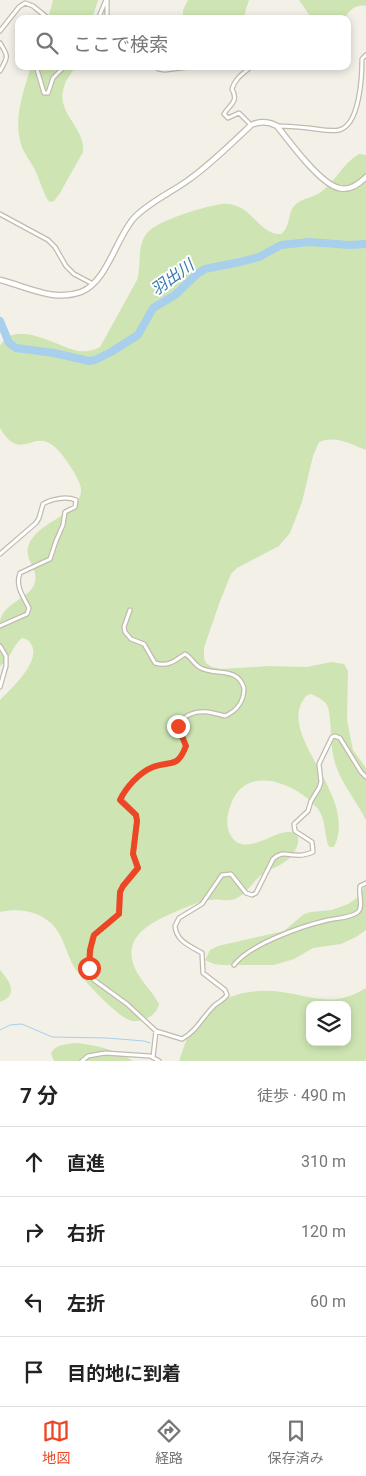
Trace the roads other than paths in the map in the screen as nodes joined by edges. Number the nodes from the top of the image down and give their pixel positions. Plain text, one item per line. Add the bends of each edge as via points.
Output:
1 (106, 0) edge
2 (44, 15) edge
3 (100, 15) edge
4 (107, 15) edge
5 (0, 31) edge
6 (0, 43) edge
7 (366, 55) edge
8 (37, 70) edge
9 (60, 70) edge
10 (247, 70) edge
11 (0, 71) edge
12 (251, 125) junction
13 (277, 126) junction
14 (366, 177) edge
15 (0, 214) edge
16 (0, 280) edge
17 (93, 284) junction
18 (0, 554) edge
19 (130, 610) dead end
20 (0, 626) edge
21 (0, 646) edge
22 (0, 687) edge
23 (366, 777) edge
24 (366, 882) edge
25 (234, 965) dead end
26 (156, 1031) junction
27 (153, 1057) junction
28 (82, 1061) edge
29 (159, 1061) edge

1 - 3 street
1 - 4 street
2 - 5 street via 25,3
6 - 11 street via 8,59
7 - 13 street via 362,59 357,105 342,129 324,131
8 - 9 street via 41,87 44,93 48,93 53,78
10 - 12 street via 234,83 235,100 224,114 228,118 239,113
12 - 13 street via 258,122
12 - 17 street via 189,179 135,218
13 - 14 street via 326,182 339,189 350,188
15 - 17 street via 48,240 74,274
16 - 17 street via 50,296 84,291
18 - 20 street via 36,523 43,504 66,498 76,500 75,507 65,512 50,559 20,573 19,589 29,608 27,614
19 - 26 street via 125,632 128,637 144,644 155,663 172,663 184,654 198,667 232,674 239,678 244,688 240,703 233,712 225,716 197,712 181,721 178,729 186,746 178,760 150,768 124,792 120,800 136,815 133,854 138,868 120,892 119,914 94,935 89,968 94,980
21 - 22 street via 6,656 6,666
23 - 26 street via 340,738 332,737 319,764 319,788 308,811 294,824 295,831 312,842 313,852 296,856 287,853 277,855 252,895 246,893 231,874 222,875 202,904 179,918 175,926 177,936 202,953 203,973 227,995 182,1039
24 - 25 street via 358,892 361,905 358,911 269,941 250,950
26 - 27 street
27 - 28 street via 105,1053 88,1056
27 - 29 street

